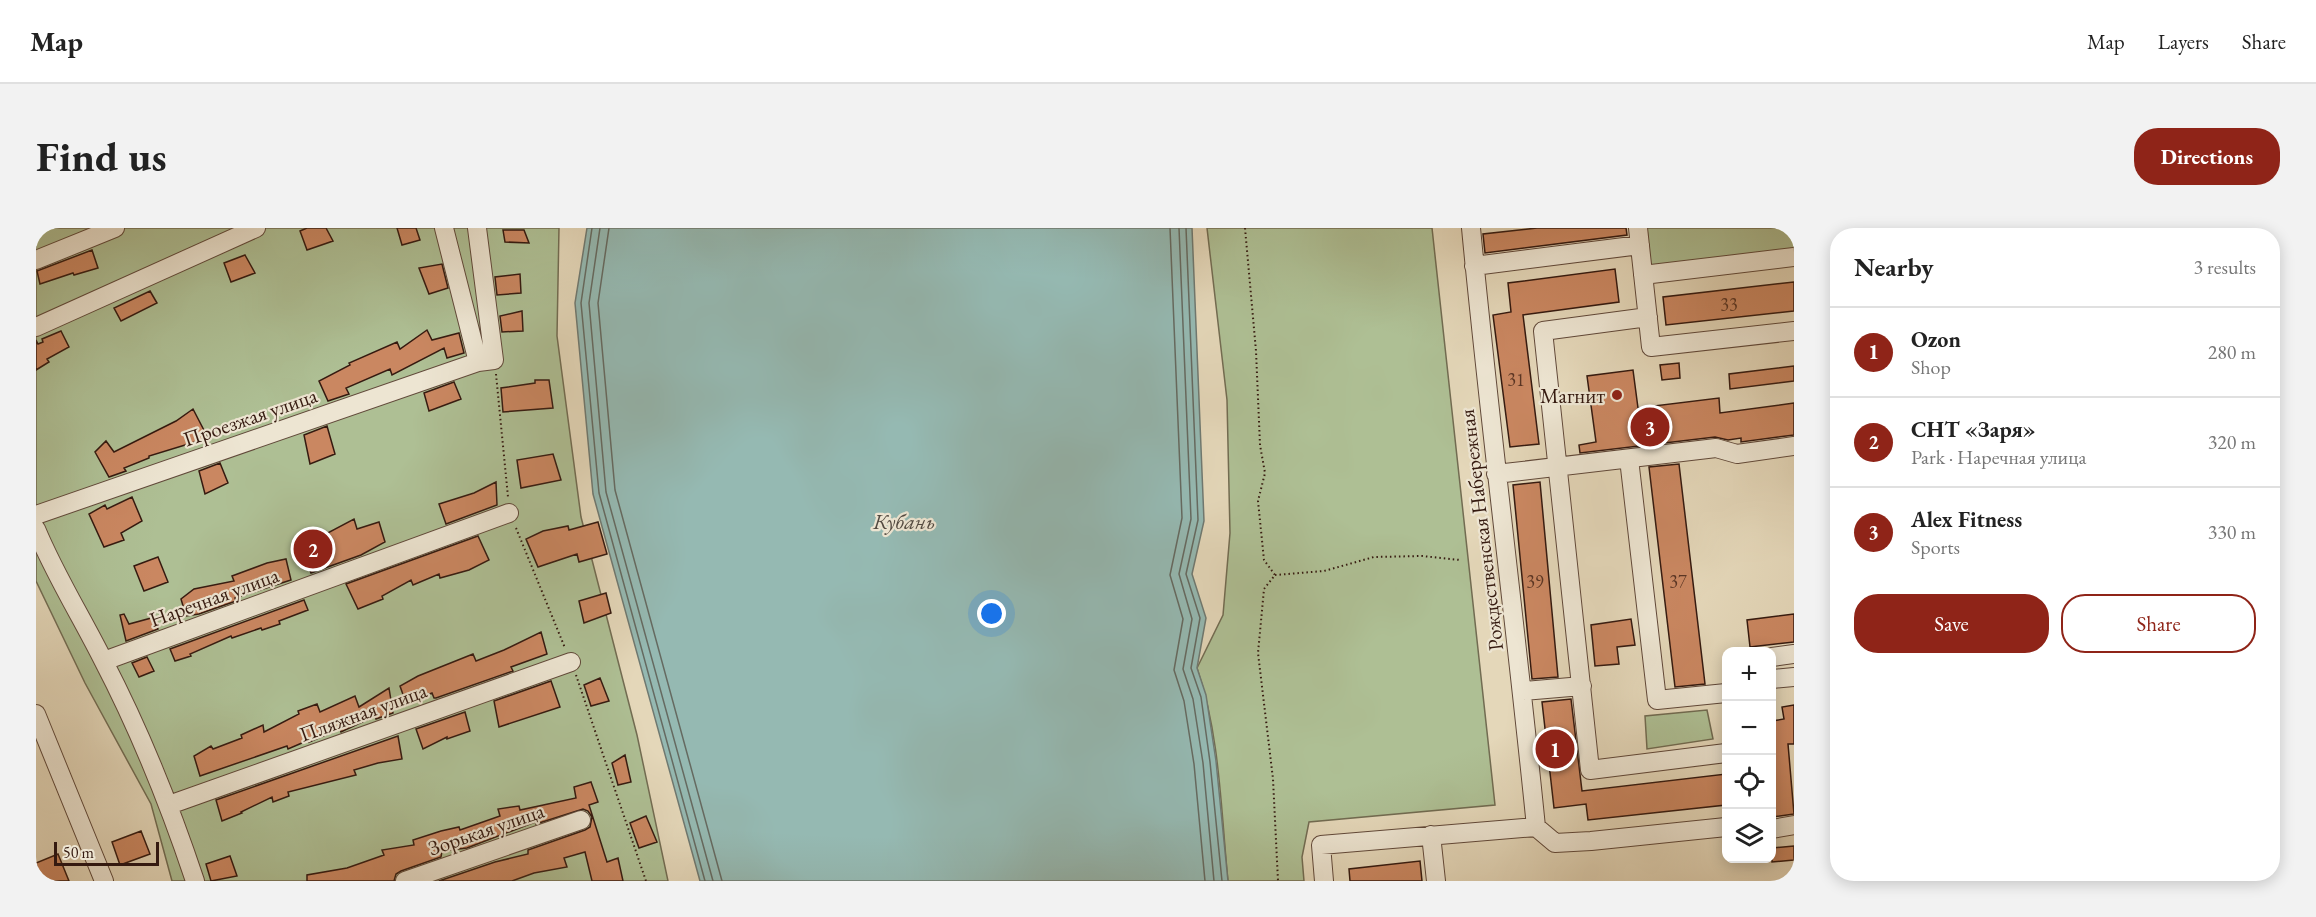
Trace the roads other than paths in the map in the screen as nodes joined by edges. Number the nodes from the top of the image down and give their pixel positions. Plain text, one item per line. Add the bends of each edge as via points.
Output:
1 (115, 228) edge
2 (256, 228) edge
3 (1471, 228) edge
4 (477, 229) edge
5 (445, 232) edge
6 (1639, 237) edge
7 (1794, 257) edge
8 (36, 260) edge
9 (1474, 266) junction
10 (1643, 275) junction
11 (1648, 317) junction
12 (36, 327) edge
13 (1794, 331) edge
14 (486, 361) junction
15 (1794, 446) edge
16 (1629, 459) junction
17 (1558, 467) junction
18 (1496, 474) junction
19 (509, 513) road end
20 (36, 515) edge
21 (36, 529) edge
22 (1794, 654) edge
23 (1776, 656) edge
24 (104, 661) junction
25 (571, 662) road end
26 (1794, 676) edge
27 (1776, 678) edge
28 (1581, 686) junction
29 (1523, 691) junction
30 (1722, 693) edge
31 (36, 714) edge
32 (1722, 754) edge
33 (170, 805) junction
34 (581, 820) dead end
35 (1794, 825) edge
36 (1722, 826) edge
37 (1536, 827) junction
38 (1776, 828) edge
39 (1431, 835) junction
40 (104, 881) edge
41 (195, 881) edge
42 (405, 881) edge
43 (1324, 881) edge
44 (1436, 881) edge

1 - 8 street
2 - 12 street
3 - 9 street, Рождественская Набережная
4 - 14 street
5 - 14 street
6 - 9 street
6 - 10 street
7 - 10 street
9 - 18 street, Рождественская Набережная
10 - 11 street
11 - 13 street via 1651,347
11 - 17 street via 1543,331
14 - 20 street, Проезжая улица
15 - 16 street via 1737,454 1716,448
16 - 17 street
16 - 30 street via 1657,700
17 - 18 street
17 - 28 street
18 - 29 street, Рождественская Набережная
19 - 24 street, Наречная улица
21 - 24 street
22 - 23 street
24 - 33 street
25 - 33 street, Пляжная улица
26 - 27 street
28 - 29 street
28 - 32 street via 1590,770
29 - 37 street, Рождественская Набережная
31 - 40 street
33 - 41 street
34 - 42 street, Зорькая улица
35 - 38 street
36 - 37 street via 1555,843
37 - 39 street
39 - 43 street via 1321,845
39 - 44 street

